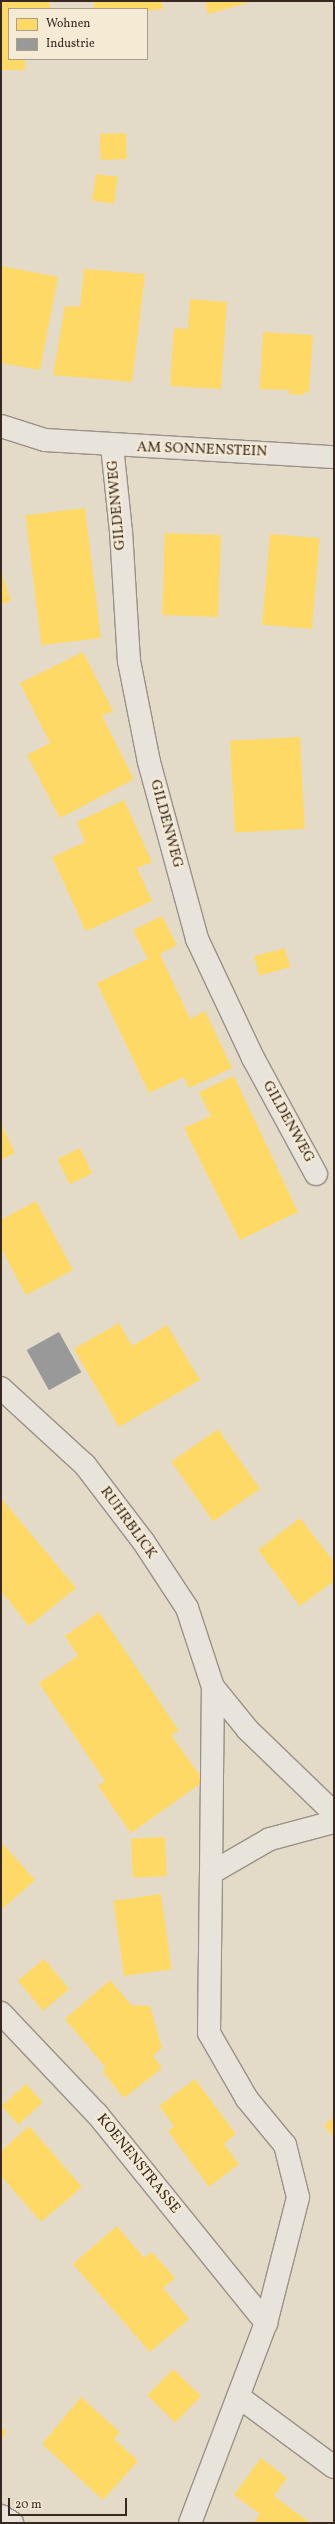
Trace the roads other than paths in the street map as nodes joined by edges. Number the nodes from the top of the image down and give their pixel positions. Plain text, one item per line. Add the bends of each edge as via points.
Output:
1 (1, 426) edge
2 (112, 446) junction
3 (334, 457) edge
4 (316, 1174) dead end
5 (1, 1388) edge
6 (213, 1687) junction
7 (334, 1813) edge
8 (334, 1822) edge
9 (211, 1873) junction
10 (1, 2012) edge
11 (266, 2323) junction
12 (239, 2397) junction
13 (334, 2467) edge
14 (1, 2516) edge
15 (12, 2523) edge
16 (190, 2523) edge

1 - 2 street, AM SONNENSTEIN via 45,440
2 - 3 street, AM SONNENSTEIN via 224,449
2 - 4 street, GILDENWEG via 121,531 129,661 149,762 195,932 253,1058
5 - 6 street, RUHRBLICK via 85,1465 143,1541 187,1608
6 - 7 street, RUHRBLICK via 248,1730
6 - 9 street, RUHRBLICK
8 - 9 street via 270,1838
9 - 11 street, RUHRBLICK via 209,2033 247,2099 285,2145 298,2197
10 - 11 street, KOENENSTRASSE via 98,2114
11 - 12 street, RUHRBLICK
12 - 13 street
12 - 16 street, RUHRBLICK
14 - 15 street

